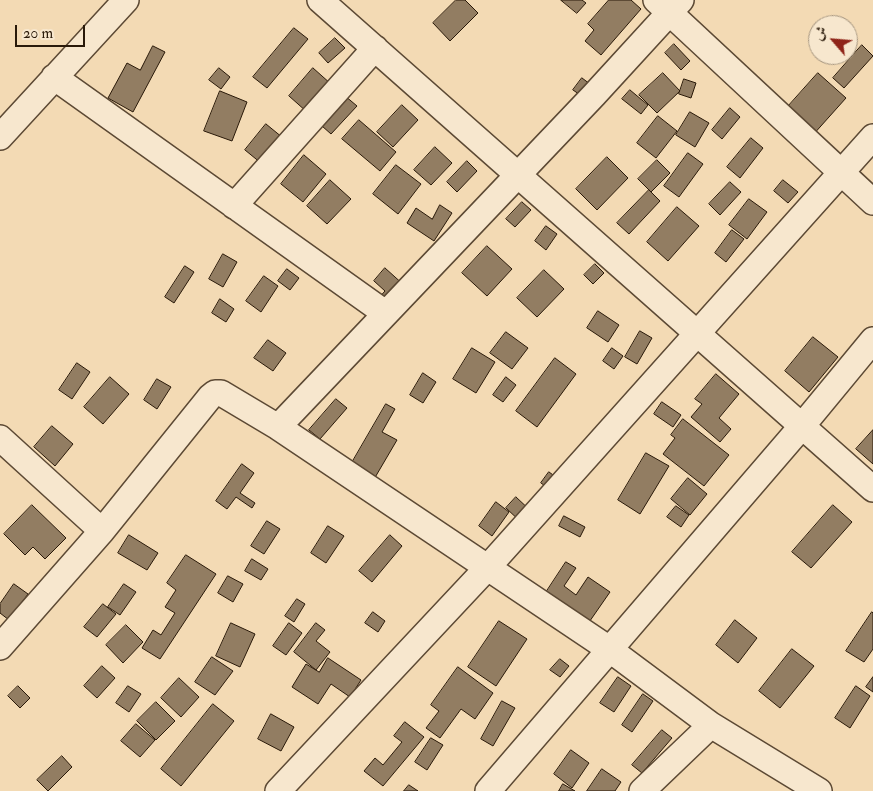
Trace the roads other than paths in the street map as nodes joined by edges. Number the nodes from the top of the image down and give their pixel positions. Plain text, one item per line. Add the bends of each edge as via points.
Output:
1 (126, 0) edge
2 (320, 0) edge
3 (669, 4) edge
4 (375, 48) junction
5 (54, 78) junction
6 (0, 137) edge
7 (873, 137) edge
8 (842, 174) junction
9 (518, 176) junction
10 (873, 202) edge
11 (234, 206) junction
12 (385, 313) junction
13 (696, 334) junction
14 (873, 340) edge
15 (802, 426) junction
16 (278, 427) junction
17 (0, 438) edge
18 (873, 489) edge
19 (102, 531) junction
20 (488, 567) junction
21 (0, 647) edge
22 (610, 649) junction
23 (711, 725) junction
24 (278, 791) edge
25 (488, 791) edge
26 (642, 791) edge
27 (819, 791) edge

1 - 5 street
2 - 4 street
3 - 8 street
3 - 9 street
4 - 9 street
4 - 11 street
5 - 6 street
5 - 11 street
7 - 8 street
8 - 10 street
8 - 13 street
9 - 12 street
9 - 13 street
11 - 12 street
12 - 16 street
13 - 15 street
13 - 20 street
14 - 15 street
15 - 18 street
15 - 22 street
16 - 19 street via 222,393 215,393
16 - 20 street
17 - 19 street
19 - 21 street
20 - 22 street
20 - 24 street
22 - 23 street
22 - 25 street
23 - 26 street
23 - 27 street

